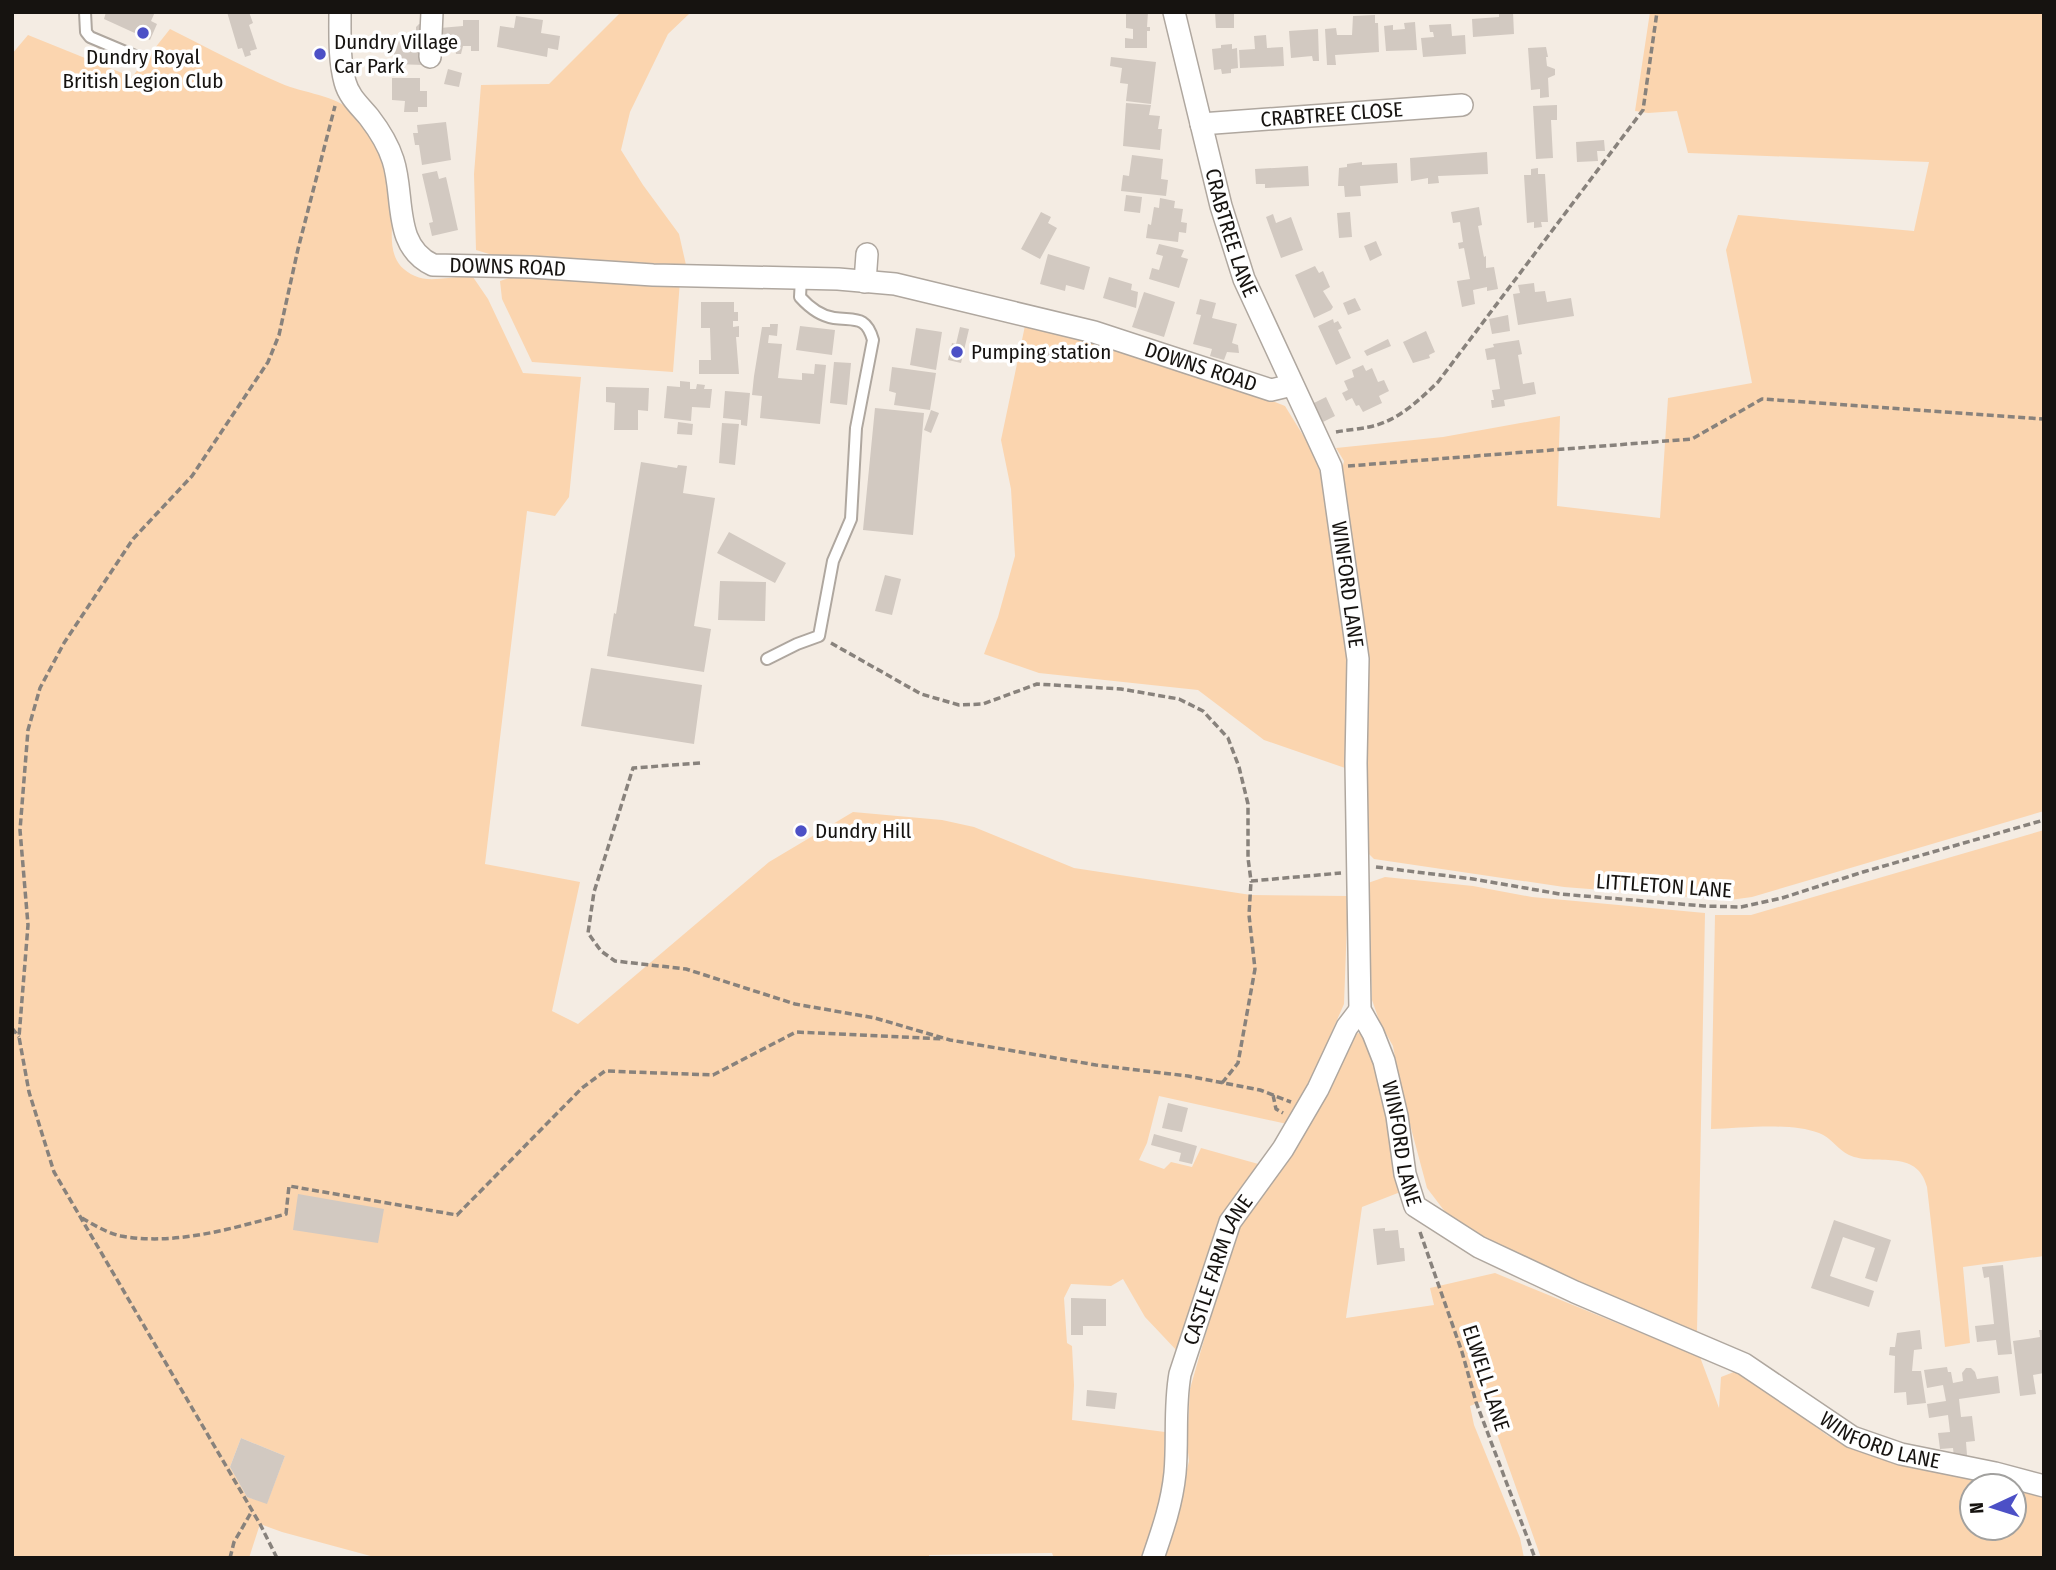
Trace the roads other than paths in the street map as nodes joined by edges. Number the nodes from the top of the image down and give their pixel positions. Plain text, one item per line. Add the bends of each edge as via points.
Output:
1 (85, 12) edge
2 (340, 12) edge
3 (432, 12) edge
4 (1174, 12) edge
5 (135, 56) dead end
6 (430, 57) dead end
7 (1462, 105) dead end
8 (1201, 124) junction
9 (867, 254) dead end
10 (801, 278) junction
11 (865, 282) junction
12 (1292, 385) junction
13 (1319, 440) joint
14 (767, 659) dead end
15 (1360, 1010) junction
16 (2044, 1486) edge
17 (1153, 1558) edge

1 - 5 lane via 90,37
2 - 10 street, DOWNS ROAD via 345,85 384,138 393,160 405,233 420,259 433,265
3 - 6 street
4 - 8 street, CRABTREE LANE
7 - 8 street, CRABTREE CLOSE
8 - 12 street, CRABTREE LANE via 1244,279
9 - 11 street
10 - 11 street, DOWNS ROAD
10 - 14 lane via 800,297 807,304 831,318 864,322 873,340 856,428 851,519 833,561 820,636
11 - 12 street, DOWNS ROAD via 895,284 1094,332 1271,390
12 - 13 street, CRABTREE LANE
13 - 15 street, WINFORD LANE via 1331,467 1358,659
15 - 16 street, WINFORD LANE via 1384,1061 1415,1206 1479,1247 1744,1364 1852,1437 1901,1454
15 - 17 street, CASTLE FARM LANE via 1283,1149 1230,1222 1180,1374 1175,1400 1175,1471 1169,1510

